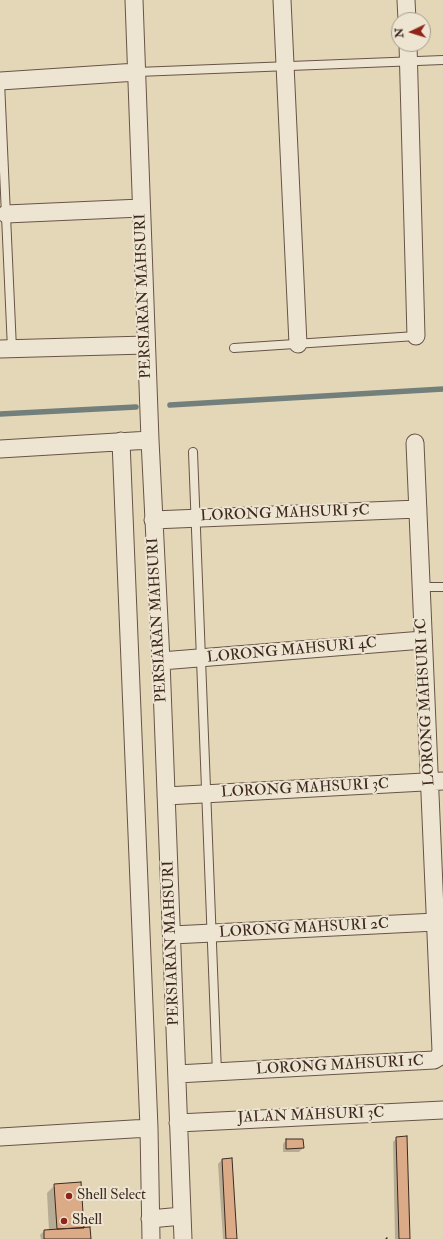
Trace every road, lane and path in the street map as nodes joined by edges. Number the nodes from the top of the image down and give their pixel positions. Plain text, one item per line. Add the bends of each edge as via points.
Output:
1 (134, 0) edge
2 (282, 0) edge
3 (406, 0) edge
4 (407, 12) edge
5 (408, 52) edge
6 (443, 60) edge
7 (408, 62) junction
8 (285, 66) junction
9 (137, 72) junction
10 (0, 81) edge
11 (141, 208) junction
12 (6, 214) junction
13 (416, 336) joint
14 (298, 344) junction
15 (146, 345) junction
16 (234, 348) dead end
17 (6, 349) edge
18 (150, 440) junction
19 (121, 441) junction
20 (415, 443) dead end
21 (0, 449) edge
22 (193, 452) dead end
23 (418, 509) junction
24 (196, 518) junction
25 (153, 520) junction
26 (443, 586) edge
27 (420, 587) junction
28 (423, 640) junction
29 (201, 658) junction
30 (161, 661) junction
31 (436, 781) edge
32 (206, 794) junction
33 (166, 796) junction
34 (436, 922) junction
35 (212, 934) junction
36 (172, 935) junction
37 (217, 1073) junction
38 (177, 1074) junction
39 (443, 1110) edge
40 (178, 1123) junction
41 (149, 1128) junction
42 (0, 1137) edge
43 (182, 1216) junction
44 (150, 1219) junction
45 (151, 1239) edge
46 (183, 1239) edge

1 - 9 street, PERSIARAN MAHSURI
2 - 8 street
3 - 4 street
5 - 7 street
6 - 7 lane
7 - 8 lane
7 - 13 street
8 - 9 lane
8 - 14 street
9 - 10 street
9 - 11 street, PERSIARAN MAHSURI
10 - 12 lane
11 - 12 street
11 - 15 street, PERSIARAN MAHSURI
12 - 17 lane
13 - 14 lane
14 - 16 lane
15 - 17 street
15 - 18 street, PERSIARAN MAHSURI
18 - 19 street
18 - 25 street, PERSIARAN MAHSURI
19 - 21 street
19 - 41 street
20 - 23 street, LORONG MAHSURI 1C
22 - 24 lane
23 - 24 street, LORONG MAHSURI 5C
23 - 27 street, LORONG MAHSURI 1C
24 - 25 street, LORONG MAHSURI 5C
24 - 29 lane
25 - 30 street, PERSIARAN MAHSURI
26 - 27 lane
27 - 28 street, LORONG MAHSURI 1C
28 - 29 street, LORONG MAHSURI 4C
28 - 31 street, LORONG MAHSURI 1C
29 - 30 street, LORONG MAHSURI 4C
29 - 32 lane
30 - 33 street, PERSIARAN MAHSURI
31 - 32 street, LORONG MAHSURI 3C
31 - 34 street, LORONG MAHSURI 1C
32 - 33 street, LORONG MAHSURI 3C
32 - 35 lane
33 - 36 street, PERSIARAN MAHSURI
34 - 35 street, LORONG MAHSURI 2C
34 - 37 street, LORONG MAHSURI 1C via 441,1051 439,1057 434,1060
35 - 36 street, LORONG MAHSURI 2C
35 - 37 lane
36 - 38 street, PERSIARAN MAHSURI
37 - 38 street, LORONG MAHSURI 1C
38 - 40 street, PERSIARAN MAHSURI
39 - 40 street, JALAN MAHSURI 3C
40 - 43 street, PERSIARAN MAHSURI
41 - 42 street
41 - 44 street
43 - 44 street
43 - 46 street, PERSIARAN MAHSURI
44 - 45 street

